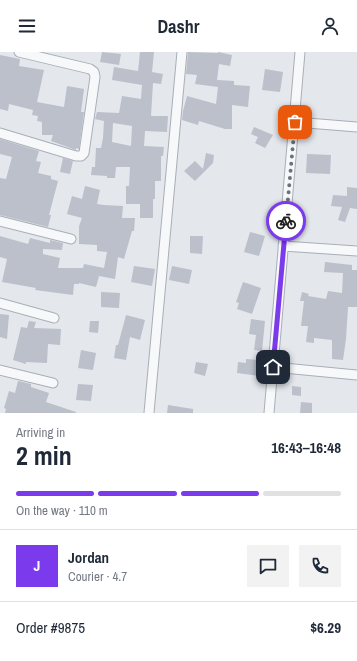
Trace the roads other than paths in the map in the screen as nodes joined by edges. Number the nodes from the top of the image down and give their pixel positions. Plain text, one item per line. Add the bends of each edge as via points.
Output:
1 (19, 52) edge
2 (182, 52) edge
3 (300, 52) edge
4 (295, 122) junction
5 (357, 127) edge
6 (0, 133) edge
7 (0, 221) edge
8 (71, 239) dead end
9 (283, 246) junction
10 (357, 251) edge
11 (0, 303) edge
12 (54, 318) dead end
13 (273, 367) junction
14 (0, 370) edge
15 (357, 375) edge
16 (53, 383) dead end
17 (149, 413) edge
18 (269, 413) edge

1 - 6 street via 94,72 84,153 76,156
2 - 17 street
3 - 4 street
4 - 5 street
4 - 9 street
7 - 8 street
9 - 10 street
9 - 13 street
11 - 12 street
13 - 15 street
13 - 18 street
14 - 16 street

